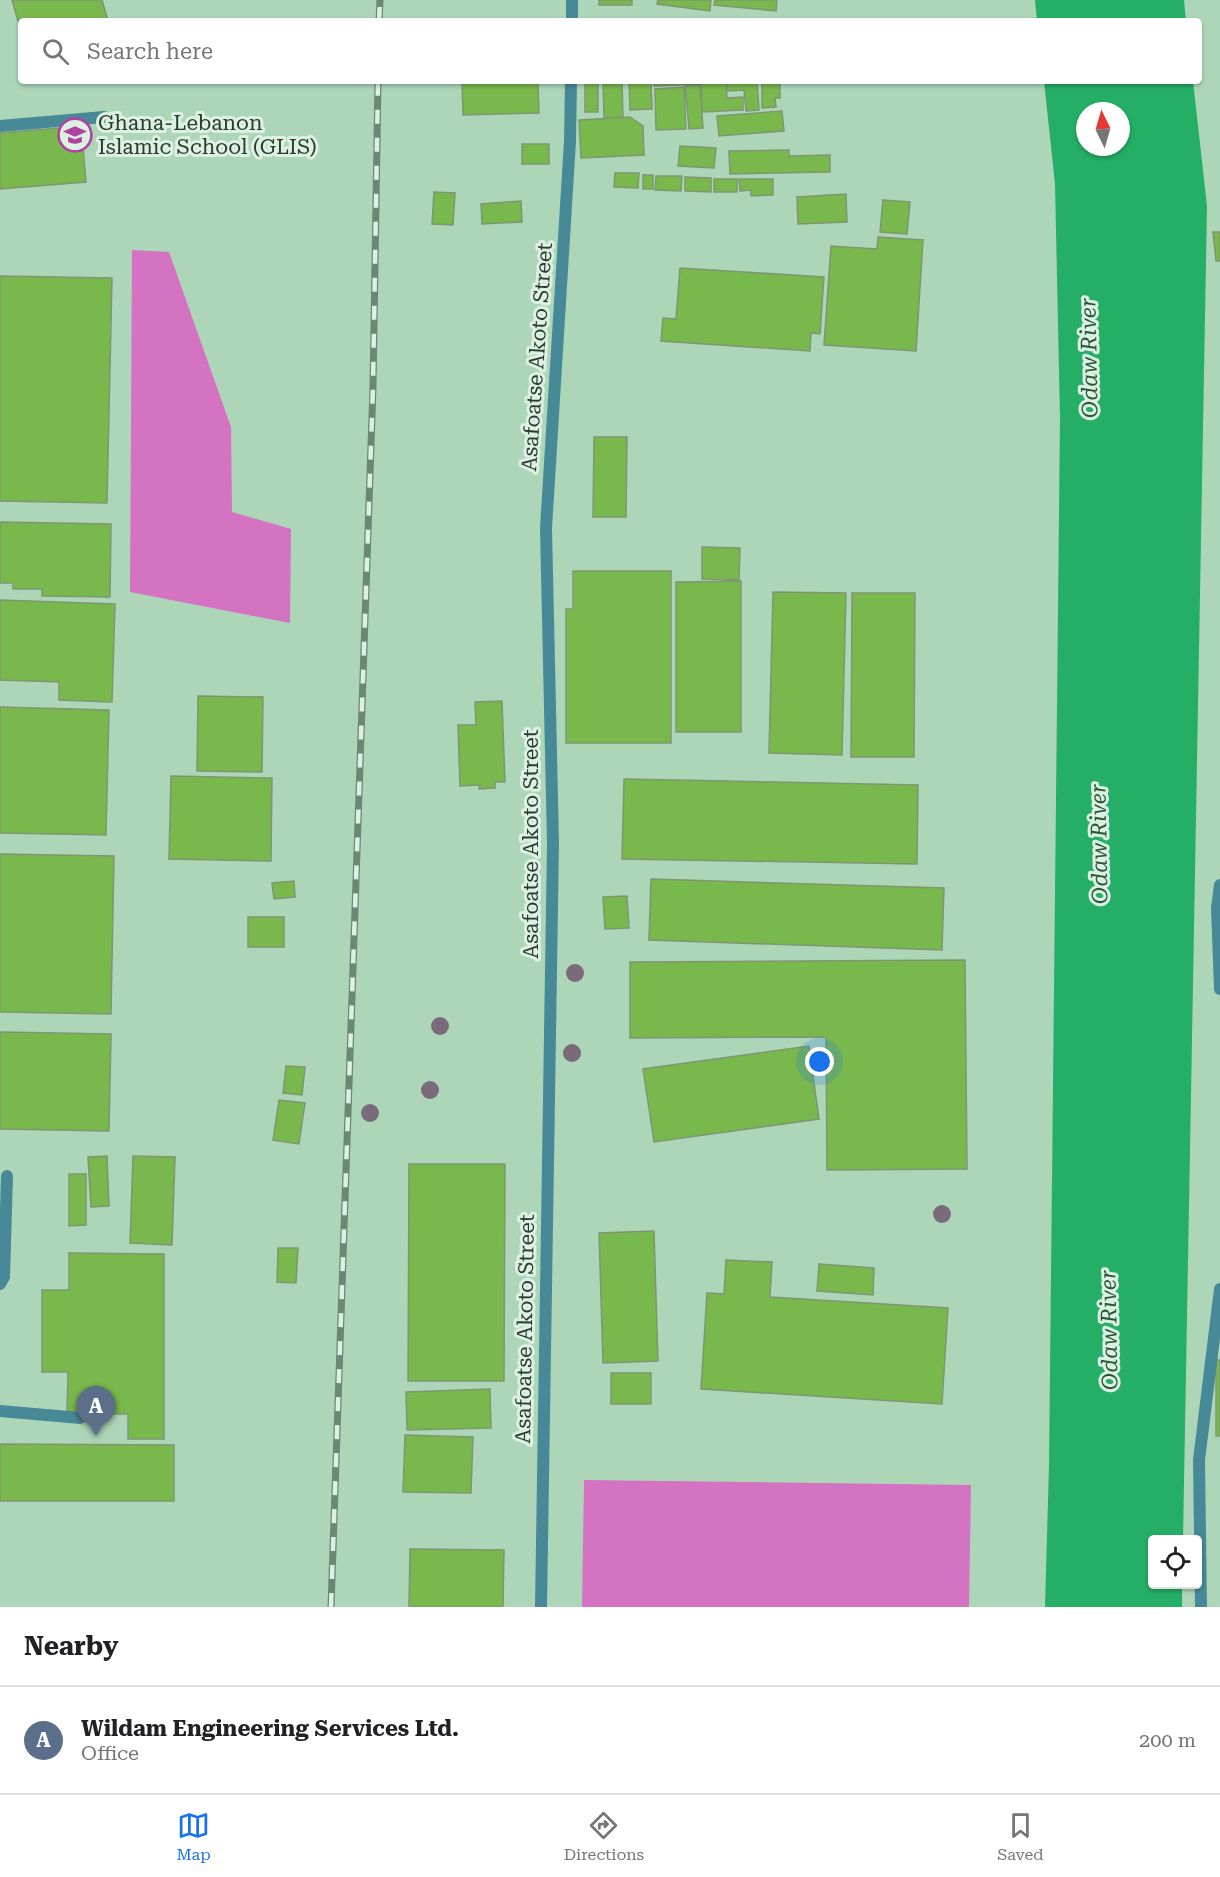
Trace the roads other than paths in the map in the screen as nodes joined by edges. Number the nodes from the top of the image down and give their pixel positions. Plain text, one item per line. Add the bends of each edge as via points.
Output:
1 (572, 0) edge
2 (572, 18) edge
3 (571, 84) edge
4 (104, 117) dead end
5 (0, 126) edge
6 (1220, 885) edge
7 (1220, 989) edge
8 (7, 1176) dead end
9 (0, 1284) edge
10 (1220, 1289) edge
11 (0, 1411) edge
12 (80, 1418) dead end
13 (541, 1607) edge
14 (1201, 1607) edge

1 - 2 street
3 - 13 street, Asafoatse Akoto Street via 546,528 553,843
4 - 5 street
6 - 7 street
8 - 9 street via 4,1277
10 - 14 street via 1199,1460
11 - 12 street

